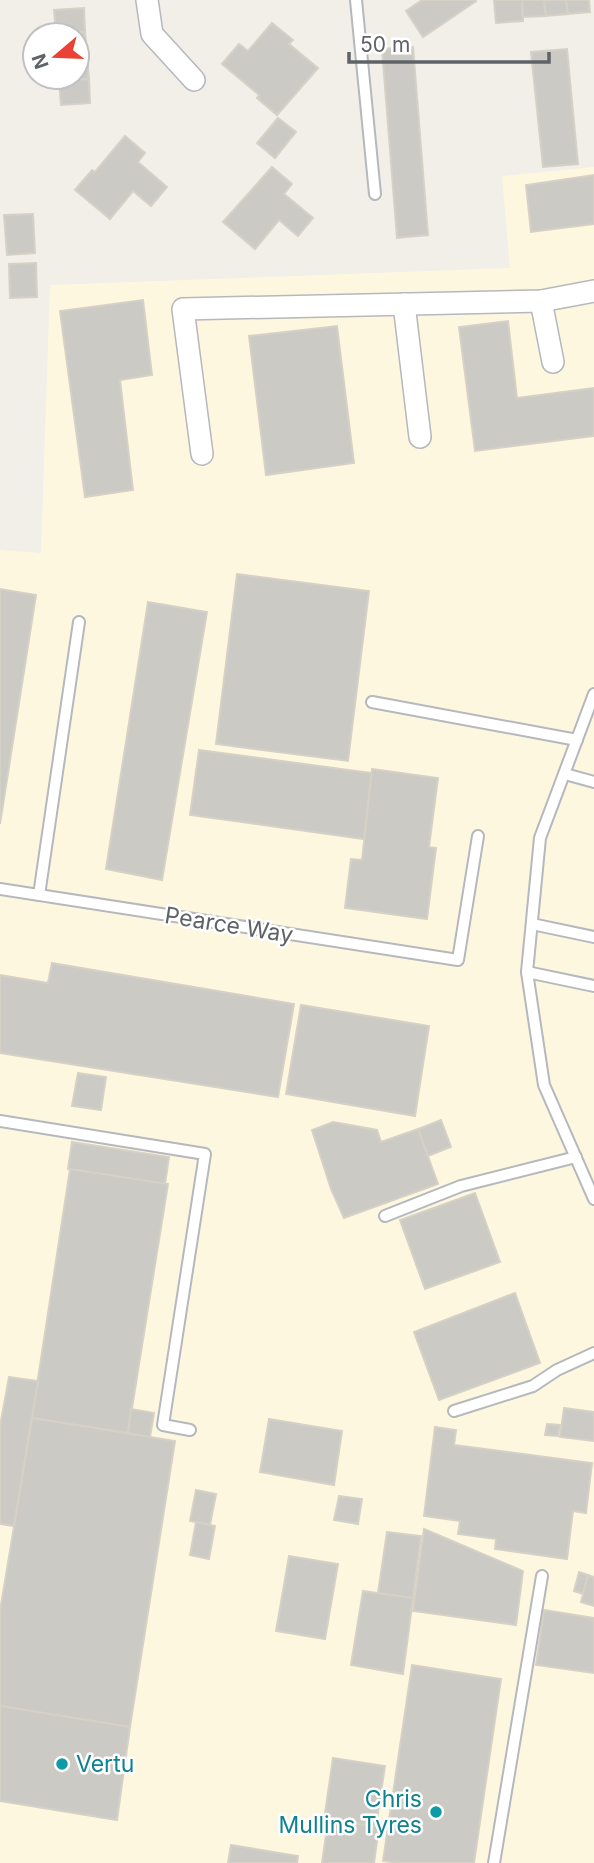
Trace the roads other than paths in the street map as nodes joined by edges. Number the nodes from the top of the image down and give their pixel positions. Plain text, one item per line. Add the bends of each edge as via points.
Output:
1 (146, 0) edge
2 (356, 0) edge
3 (194, 80) dead end
4 (375, 194) dead end
5 (594, 291) edge
6 (541, 301) junction
7 (404, 304) junction
8 (553, 362) dead end
9 (419, 438) dead end
10 (202, 454) dead end
11 (79, 622) dead end
12 (594, 694) edge
13 (372, 702) dead end
14 (577, 740) junction
15 (565, 774) junction
16 (594, 782) edge
17 (478, 836) dead end
18 (0, 890) edge
19 (39, 895) junction
20 (532, 924) junction
21 (594, 937) edge
22 (527, 972) junction
23 (594, 986) edge
24 (0, 1121) edge
25 (576, 1157) junction
26 (594, 1199) edge
27 (385, 1216) dead end
28 (594, 1353) edge
29 (454, 1411) dead end
30 (190, 1430) dead end
31 (542, 1576) dead end
32 (494, 1863) edge

1 - 3 street via 152,34
2 - 4 lane
5 - 6 street
6 - 7 street
6 - 8 street
7 - 9 street
7 - 10 street via 183,309
11 - 19 lane
12 - 14 lane
13 - 14 lane
14 - 15 lane
15 - 16 lane
15 - 20 lane via 540,838
17 - 19 lane, Pearce Way via 458,960
18 - 19 lane, Pearce Way
20 - 21 lane
20 - 22 lane
22 - 23 lane
22 - 25 lane via 544,1085
24 - 30 lane via 205,1154 163,1425
25 - 26 lane
25 - 27 lane via 461,1186
28 - 29 lane via 533,1386
31 - 32 lane

